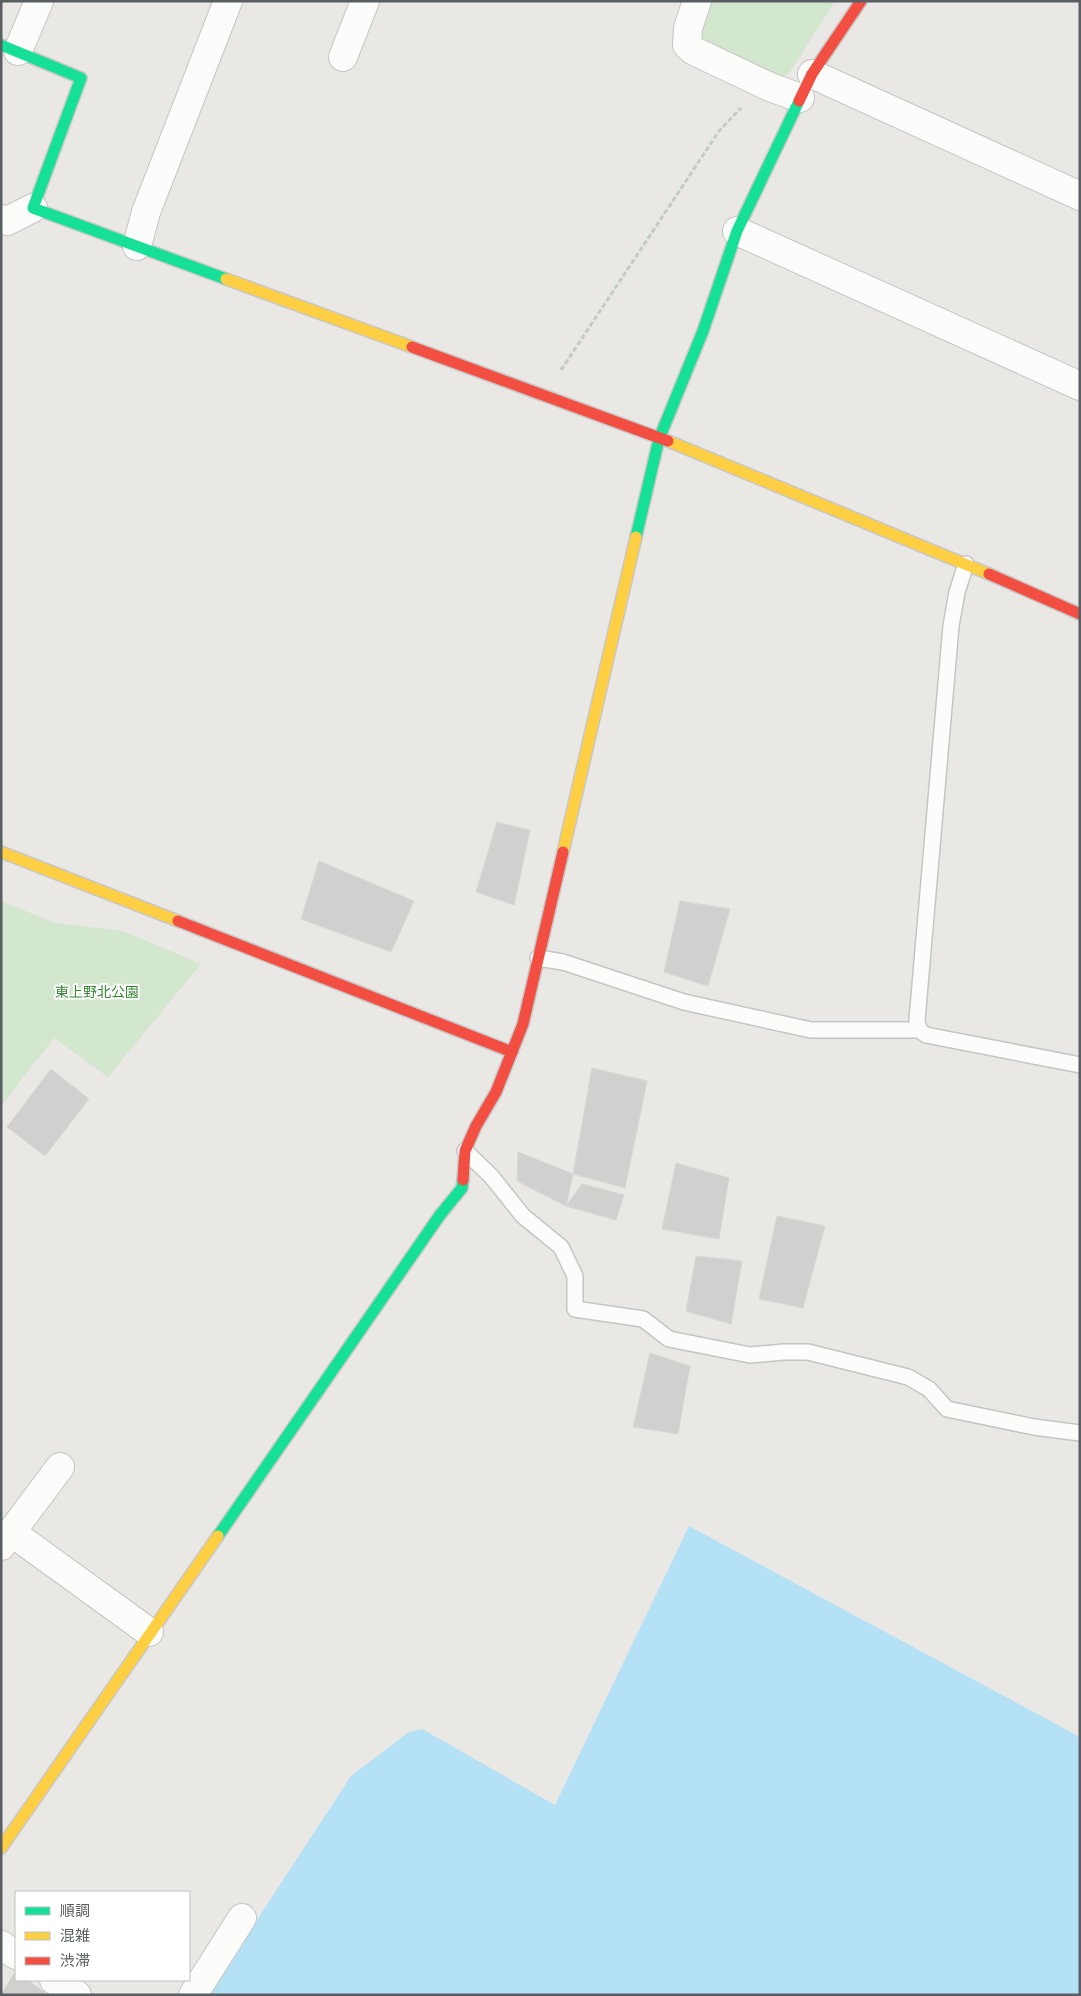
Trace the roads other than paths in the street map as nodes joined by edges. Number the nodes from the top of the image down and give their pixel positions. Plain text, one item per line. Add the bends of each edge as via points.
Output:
1 (39, 1) edge
2 (228, 1) edge
3 (365, 1) edge
4 (697, 1) edge
5 (862, 1) edge
6 (10, 48) edge
7 (343, 57) dead end
8 (812, 74) junction
9 (800, 98) junction
10 (1080, 196) edge
11 (33, 208) junction
12 (1, 219) edge
13 (737, 231) junction
14 (137, 246) junction
15 (1080, 386) edge
16 (659, 439) junction
17 (966, 564) junction
18 (1080, 614) edge
19 (1, 852) edge
20 (538, 958) junction
21 (919, 1030) junction
22 (512, 1052) junction
23 (1080, 1065) edge
24 (465, 1151) junction
25 (1080, 1433) edge
26 (60, 1467) dead end
27 (6, 1539) edge
28 (150, 1632) junction
29 (1, 1848) edge
30 (242, 1918) dead end
31 (1, 1945) edge
32 (15, 1954) edge
33 (56, 1981) edge
34 (77, 1995) edge
35 (194, 1995) edge

1 - 6 street
2 - 14 street via 146,212
3 - 7 street
4 - 9 street via 688,28 687,45 770,87
5 - 8 street
6 - 11 street via 80,78
8 - 9 street
8 - 10 street
9 - 13 street
11 - 12 street via 7,221
11 - 14 street
13 - 15 street
13 - 16 street via 703,331
14 - 16 street
16 - 17 street via 683,446
16 - 20 street
17 - 18 street
17 - 21 lane via 951,626 917,1020
19 - 22 street
20 - 21 lane via 564,962 684,1002 811,1030
20 - 22 street via 523,1024
21 - 23 lane via 926,1035
22 - 24 street via 496,1092
24 - 25 lane via 523,1216 562,1247 575,1276 575,1309 643,1319 669,1339 750,1355 808,1352 908,1378 929,1389 947,1409
24 - 28 street via 462,1188
26 - 27 street
27 - 28 street
28 - 29 street
30 - 35 street
31 - 32 street
33 - 34 street

